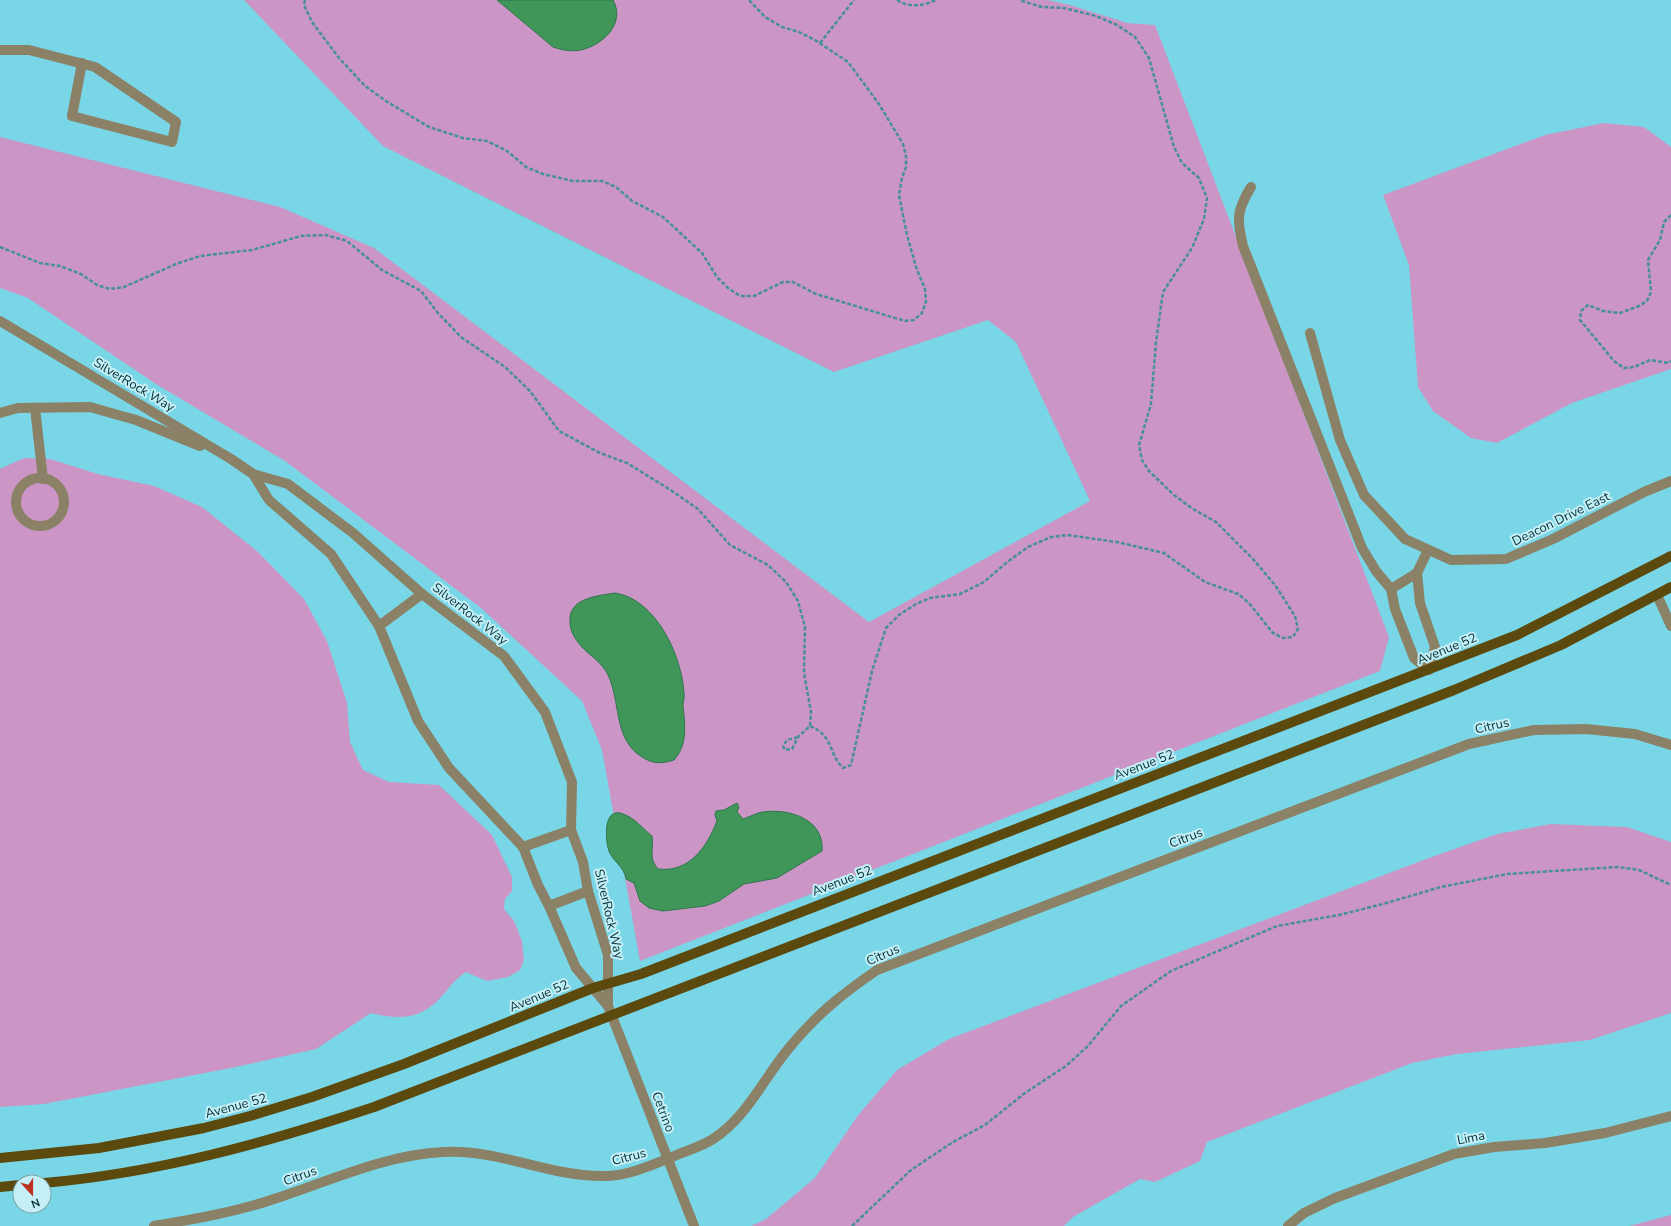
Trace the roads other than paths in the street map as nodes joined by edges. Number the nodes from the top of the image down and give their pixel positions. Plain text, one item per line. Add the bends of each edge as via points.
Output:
1 (0, 50) edge
2 (82, 63) junction
3 (1251, 188) dead end
4 (0, 320) edge
5 (1310, 333) dead end
6 (35, 408) junction
7 (0, 413) edge
8 (231, 459) junction
9 (253, 474) junction
10 (43, 478) junction
11 (1671, 481) edge
12 (1428, 550) junction
13 (1671, 556) edge
14 (1417, 573) junction
15 (1671, 587) edge
16 (1391, 589) junction
17 (422, 594) junction
18 (1657, 595) junction
19 (379, 626) junction
20 (1671, 626) edge
21 (1429, 670) junction
22 (1671, 745) edge
23 (571, 830) junction
24 (524, 847) junction
25 (588, 891) junction
26 (550, 906) junction
27 (608, 984) junction
28 (593, 988) junction
29 (608, 1006) junction
30 (612, 1016) junction
31 (1671, 1116) edge
32 (0, 1158) edge
33 (667, 1158) junction
34 (52, 1182) edge
35 (12, 1186) edge
36 (0, 1187) edge
37 (154, 1226) edge
38 (694, 1226) edge
39 (1288, 1226) edge

1 - 2 street via 29,50
2 - 2 street via 95,67 176,122 172,142 72,116
3 - 16 street via 1242,201 1238,224 1243,246 1362,548
4 - 8 street, SilverRock Way
5 - 12 street, Deacon Drive East via 1340,440 1364,495 1405,539
6 - 7 street via 18,408
6 - 8 street via 90,407 136,420
6 - 10 street
8 - 9 street, SilverRock Way
9 - 17 street, SilverRock Way via 288,484 352,533
9 - 19 street, SilverRock Way via 269,500 331,554
10 - 10 street via 57,485 64,499 56,520 41,526 26,522 20,516 16,501 18,494 28,482
11 - 12 street, Deacon Drive East via 1506,560 1451,560
12 - 14 street
13 - 21 main road, Avenue 52 via 1517,635
14 - 16 street
14 - 21 street via 1420,603 1435,647
15 - 18 main road
16 - 21 street via 1395,609 1414,658
17 - 19 street
17 - 23 street, SilverRock Way via 504,656 545,712 572,782
18 - 20 street
18 - 30 main road via 1561,645 1454,690
19 - 24 street, SilverRock Way via 422,726 449,768
21 - 27 main road, Avenue 52 via 641,974
22 - 33 street, Citrus via 1635,734 1586,729 1534,730 1470,744 877,970 842,993 817,1017 788,1049 736,1120 713,1139
23 - 24 street
23 - 25 street, SilverRock Way via 583,862
24 - 26 street, SilverRock Way via 538,885
25 - 26 street
25 - 27 street, SilverRock Way via 608,955
26 - 28 street, SilverRock Way via 576,968
27 - 28 main road, Avenue 52
27 - 29 street, SilverRock Way
28 - 29 street, SilverRock Way
28 - 32 main road, Avenue 52 via 404,1064 250,1116 204,1128 115,1145
29 - 30 street, Cetrino
30 - 33 street, Cetrino
30 - 34 main road via 374,1107 240,1149 148,1169
31 - 39 street, Lima via 1605,1133 1454,1154 1335,1198 1304,1213
33 - 37 street, Citrus via 632,1172 602,1176 570,1173 485,1153 444,1152 396,1158 272,1200
33 - 38 street, Cetrino
35 - 36 main road

